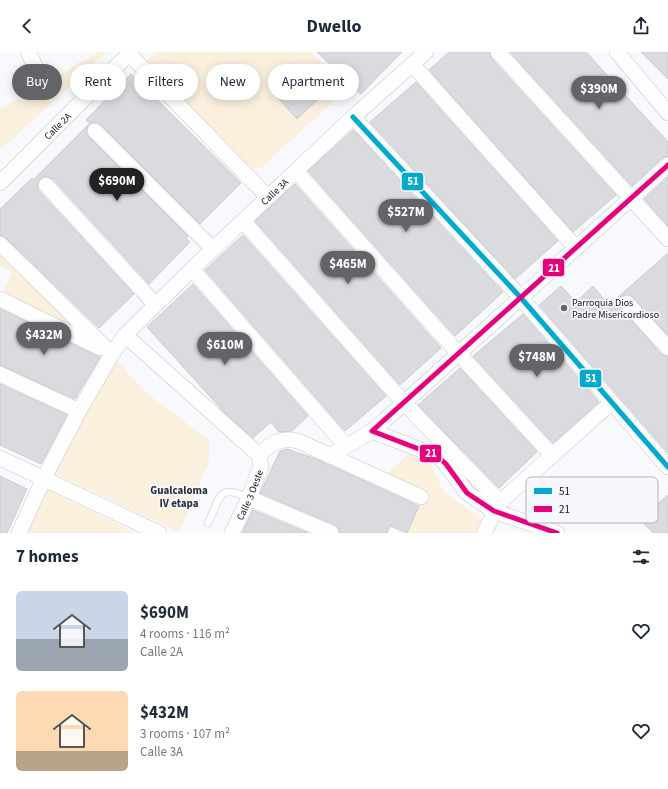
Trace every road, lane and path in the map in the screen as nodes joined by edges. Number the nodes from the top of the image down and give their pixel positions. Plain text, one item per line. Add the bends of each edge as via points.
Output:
1 (28, 52) edge
2 (498, 52) edge
3 (617, 52) edge
4 (130, 53) edge
5 (424, 53) edge
6 (34, 64) edge
7 (412, 64) junction
8 (668, 113) edge
9 (354, 117) junction
10 (95, 131) dead end
11 (668, 165) edge
12 (296, 171) junction
13 (0, 182) edge
14 (46, 185) dead end
15 (268, 198) junction
16 (632, 198) junction
17 (243, 221) junction
18 (668, 239) edge
19 (0, 244) edge
20 (576, 248) junction
21 (213, 249) junction
22 (192, 269) junction
23 (521, 298) junction
24 (0, 299) edge
25 (628, 303) dead end
26 (155, 304) junction
27 (125, 335) junction
28 (668, 348) edge
29 (112, 354) junction
30 (459, 354) junction
31 (0, 374) edge
32 (404, 403) junction
33 (611, 403) junction
34 (79, 411) junction
35 (372, 431) junction
36 (346, 446) junction
37 (259, 455) junction
38 (552, 455) junction
39 (330, 456) junction
40 (0, 458) edge
41 (668, 467) edge
42 (529, 477) edge
43 (44, 478) junction
44 (526, 480) edge
45 (421, 497) dead end
46 (249, 498) junction
47 (497, 507) junction
48 (526, 520) edge
49 (208, 523) dead end
50 (534, 523) edge
51 (19, 533) edge
52 (159, 533) edge
53 (232, 533) edge
54 (331, 533) edge
55 (484, 533) edge
56 (557, 533) edge

1 - 6 street
2 - 16 street
3 - 8 street
4 - 13 street, Calle 2A
4 - 15 street
5 - 7 street, Calle 3A
7 - 9 street, Calle 3A
7 - 20 street
9 - 12 street, Calle 3A
9 - 23 street
10 - 21 street
11 - 16 street
12 - 15 street, Calle 3A
12 - 30 street
14 - 26 street
15 - 17 street, Calle 3A
16 - 18 street
16 - 20 street
17 - 21 street, Calle 3A
17 - 32 street
19 - 29 street
20 - 23 street
21 - 22 street, Calle 3A
22 - 26 street, Calle 3A
22 - 36 street
23 - 30 street
23 - 33 street
24 - 29 street
25 - 28 street
26 - 27 street, Calle 3A
27 - 29 street, Calle 3A
27 - 37 street
29 - 34 street, Calle 3A
30 - 32 street
30 - 38 street
31 - 34 street
32 - 35 street
32 - 47 street
33 - 38 street
33 - 41 street
34 - 43 street, Calle 3A
35 - 36 street
35 - 47 street via 437,456 467,493
36 - 39 street
37 - 39 street via 273,442 290,440
37 - 46 street, Calle 3 Oeste via 261,466
38 - 42 street
39 - 45 street
40 - 43 street
43 - 51 street, Calle 3A
43 - 52 street
44 - 47 street
46 - 49 lane via 227,490 222,494
46 - 53 street, Calle 3 Oeste
46 - 54 street
47 - 48 street
47 - 55 street
50 - 56 street

